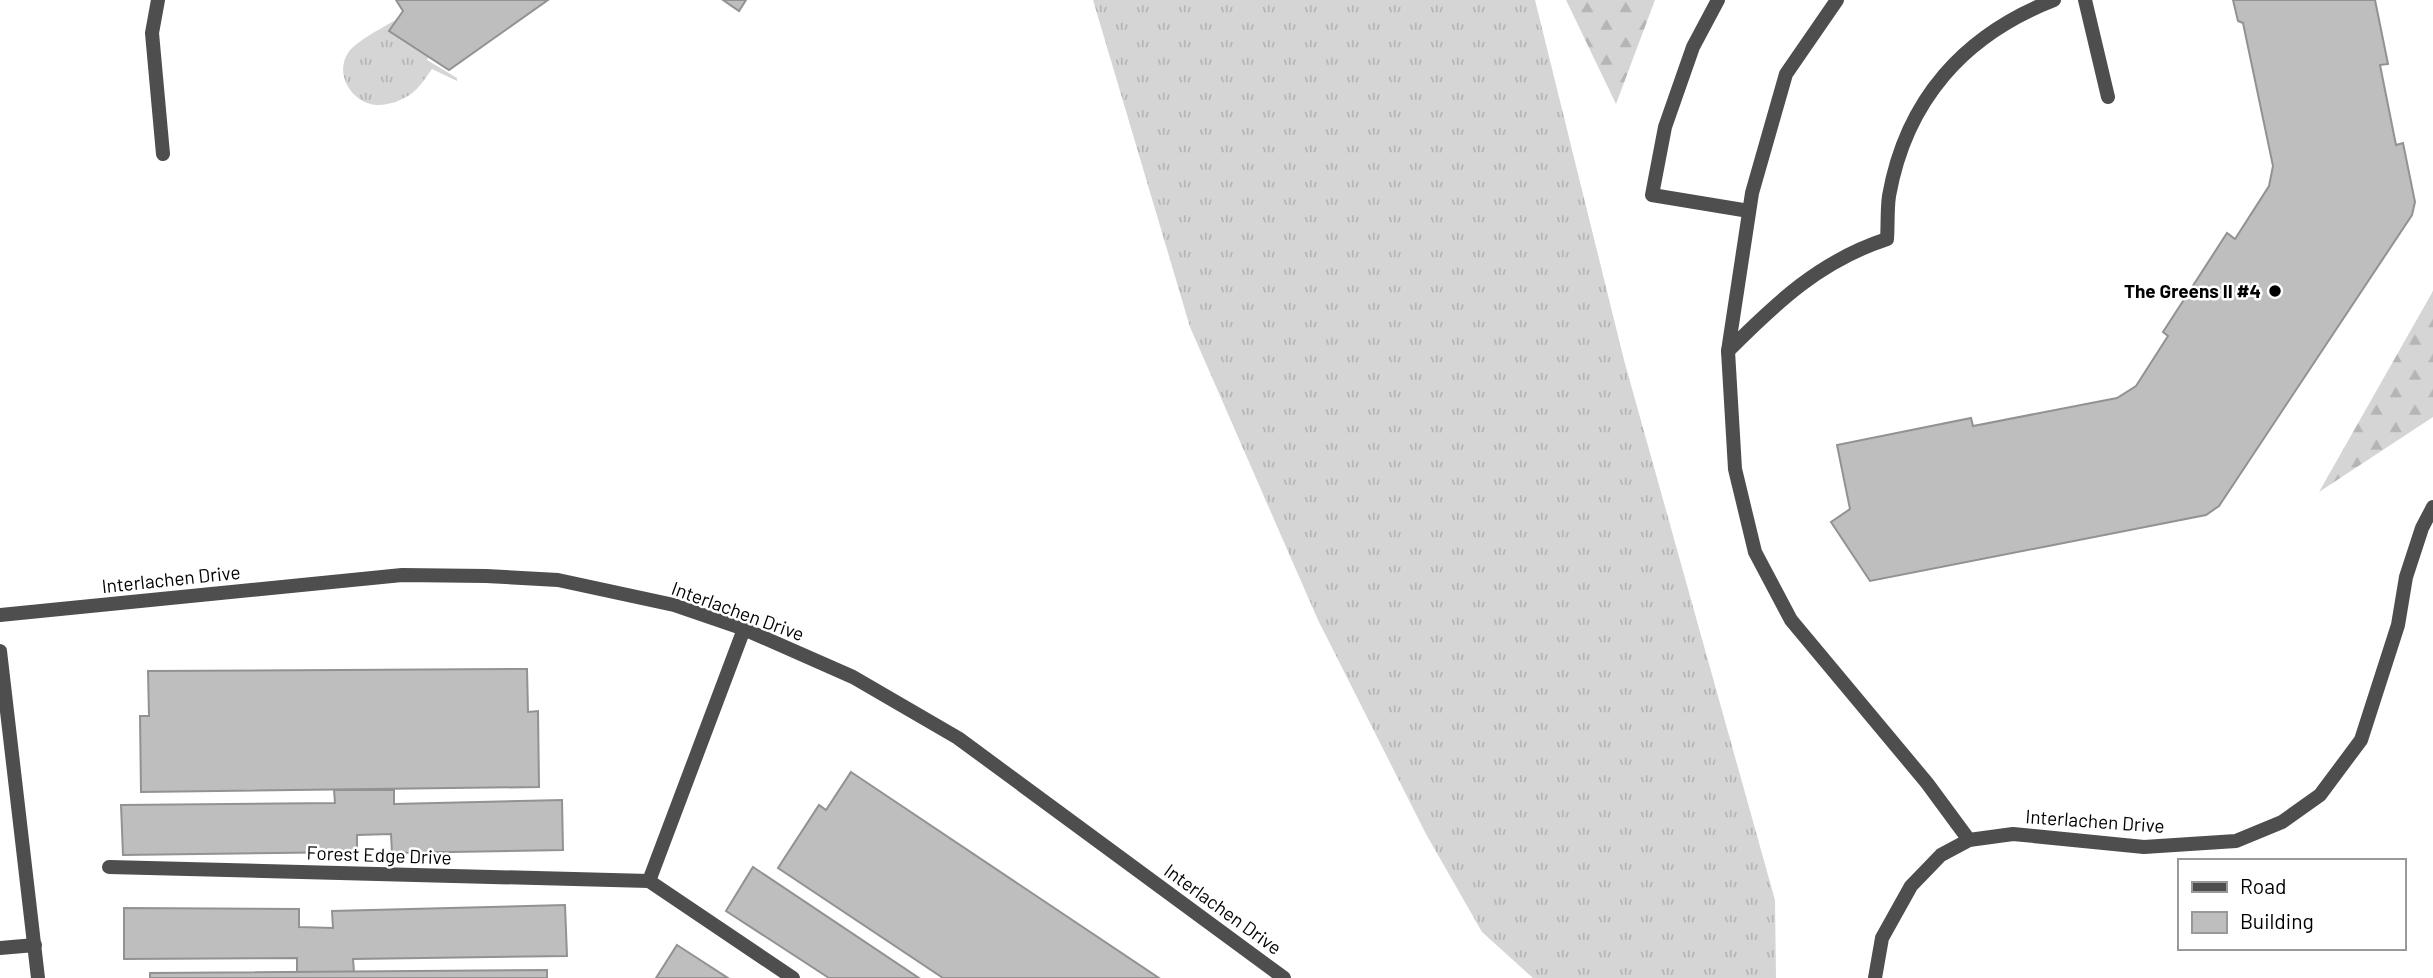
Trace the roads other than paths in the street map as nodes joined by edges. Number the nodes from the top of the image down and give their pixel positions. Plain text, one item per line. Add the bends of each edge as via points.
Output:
1 (158, 0) edge
2 (1718, 0) edge
3 (1837, 0) edge
4 (2054, 0) edge
5 (2085, 0) edge
6 (2108, 97) dead end
7 (163, 154) dead end
8 (1749, 211) junction
9 (1728, 351) junction
10 (2433, 507) edge
11 (0, 615) edge
12 (744, 629) junction
13 (0, 651) edge
14 (1969, 840) junction
15 (109, 867) dead end
16 (649, 881) junction
17 (35, 944) junction
18 (0, 948) edge
19 (38, 978) edge
20 (793, 978) edge
21 (1284, 978) edge
22 (1875, 978) edge

1 - 7 street via 152,33
2 - 8 street via 1693,47 1665,127 1652,195
3 - 8 street via 1786,75
4 - 9 street via 1988,34 1924,99 1904,141 1889,197 1887,239 1857,249 1817,272 1774,305
5 - 6 street
8 - 9 street
9 - 14 street via 1735,469 1755,552 1791,620
10 - 14 street, Interlachen Drive via 2406,577 2398,625 2361,740 2320,795 2282,821 2236,841 2144,847 2013,834
11 - 12 street, Interlachen Drive via 402,575 474,576 558,580 674,605
12 - 16 street
12 - 21 street, Interlachen Drive via 853,677 958,738
13 - 17 street
14 - 22 street, Interlachen Drive via 1941,855 1911,886 1882,938
15 - 16 street, Forest Edge Drive
16 - 20 street
17 - 18 street
17 - 19 street

